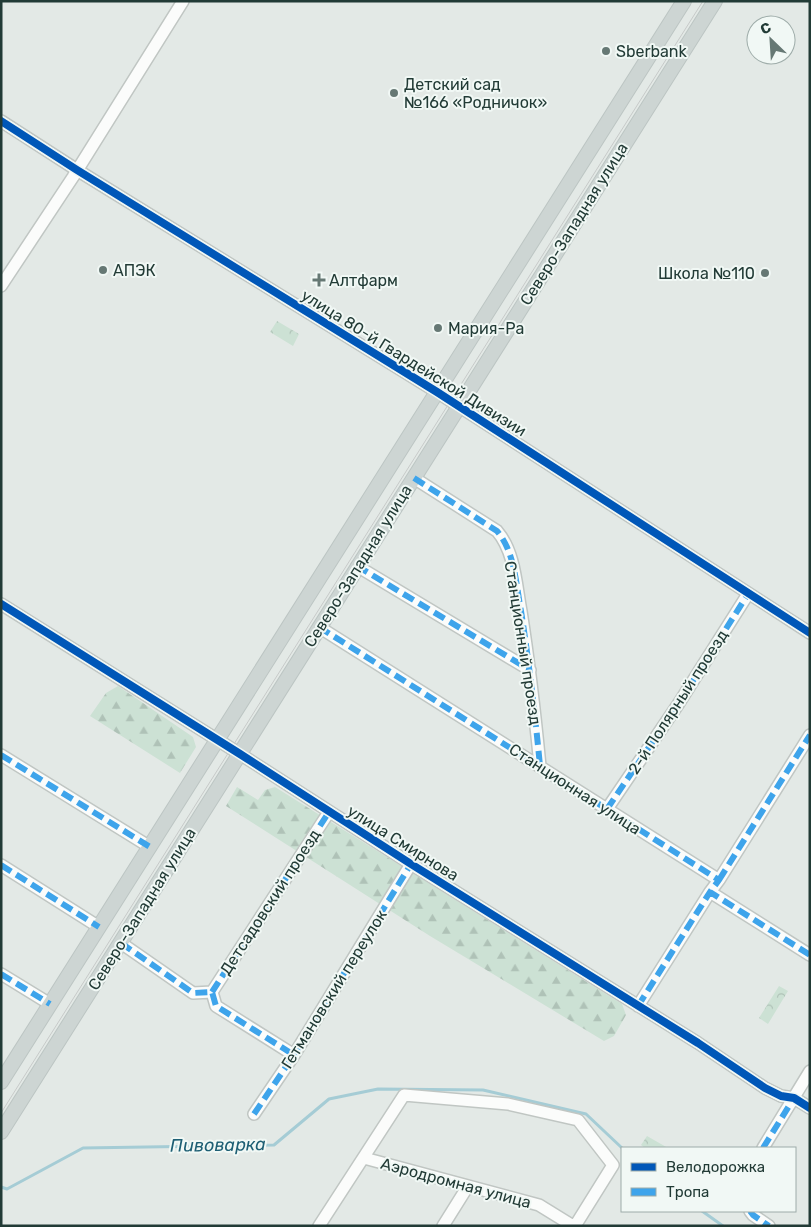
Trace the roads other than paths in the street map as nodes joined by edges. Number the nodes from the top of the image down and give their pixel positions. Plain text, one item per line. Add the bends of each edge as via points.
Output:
1 (183, 1) edge
2 (684, 1) edge
3 (715, 1) edge
4 (1, 121) edge
5 (77, 170) junction
6 (1, 286) edge
7 (437, 392) junction
8 (459, 407) junction
9 (414, 478) junction
10 (357, 566) junction
11 (748, 594) junction
12 (1, 604) edge
13 (319, 627) junction
14 (810, 633) edge
15 (530, 670) junction
16 (810, 735) edge
17 (217, 740) junction
18 (240, 754) junction
19 (1, 755) edge
20 (540, 766) junction
21 (607, 809) junction
22 (329, 812) junction
23 (150, 847) junction
24 (411, 864) junction
25 (1, 865) edge
26 (718, 880) junction
27 (710, 892) junction
28 (99, 927) junction
29 (121, 943) junction
30 (810, 955) edge
31 (1, 974) edge
32 (212, 992) junction
33 (50, 1004) junction
34 (638, 1006) junction
35 (294, 1055) junction
36 (810, 1071) edge
37 (1, 1082) edge
38 (794, 1098) junction
39 (810, 1108) edge
40 (254, 1114) dead end
41 (1, 1132) edge
42 (764, 1147) edge
43 (364, 1158) junction
44 (468, 1186) junction
45 (750, 1212) edge
46 (319, 1226) edge
47 (443, 1226) edge
48 (574, 1226) edge
49 (769, 1226) edge

1 - 5 street
2 - 7 main road, Северо-Западная улица
3 - 8 main road, Северо-Западная улица
4 - 5 street, улица 80-й Гвардейской Дивизии
5 - 6 street
5 - 7 street, улица 80-й Гвардейской Дивизии
7 - 8 street, улица 80-й Гвардейской Дивизии
7 - 17 main road, Северо-Западная улица
8 - 9 main road, Северо-Западная улица
8 - 11 street, улица 80-й Гвардейской Дивизии
9 - 10 main road, Северо-Западная улица
9 - 15 street, Станционный проезд via 497,531 505,540 515,576
10 - 13 main road, Северо-Западная улица
10 - 15 street
11 - 14 street, улица 80-й Гвардейской Дивизии
11 - 21 street, 2-й Полярный проезд
12 - 17 street, улица Смирнова
13 - 18 main road, Северо-Западная улица
13 - 20 street, Станционная улица
15 - 20 street, Станционный проезд
16 - 26 street
17 - 18 street, улица Смирнова
17 - 23 main road, Северо-Западная улица
18 - 22 street, улица Смирнова
18 - 29 main road, Северо-Западная улица
19 - 23 street
20 - 21 street, Станционная улица
21 - 26 street, Станционная улица
22 - 24 street, улица Смирнова
22 - 32 street, Детсадовский проезд
23 - 28 main road, Северо-Западная улица
24 - 34 street, улица Смирнова
24 - 35 street, Гетмановский переулок
25 - 28 street
26 - 27 street
27 - 30 street
27 - 34 street
28 - 33 main road, Северо-Западная улица
29 - 32 street via 193,993
29 - 41 main road, Северо-Западная улица
31 - 33 street
32 - 35 street via 216,1006
33 - 37 main road, Северо-Западная улица
34 - 38 street, улица Смирнова via 766,1088
35 - 40 street, Гетмановский переулок
36 - 38 street
38 - 39 street, улица Смирнова
38 - 42 street
43 - 44 street, Аэродромная улица
43 - 46 street
43 - 48 street via 404,1095 508,1104 578,1120 613,1165
44 - 47 street
44 - 48 street, Аэродромная улица via 538,1204
45 - 49 street

